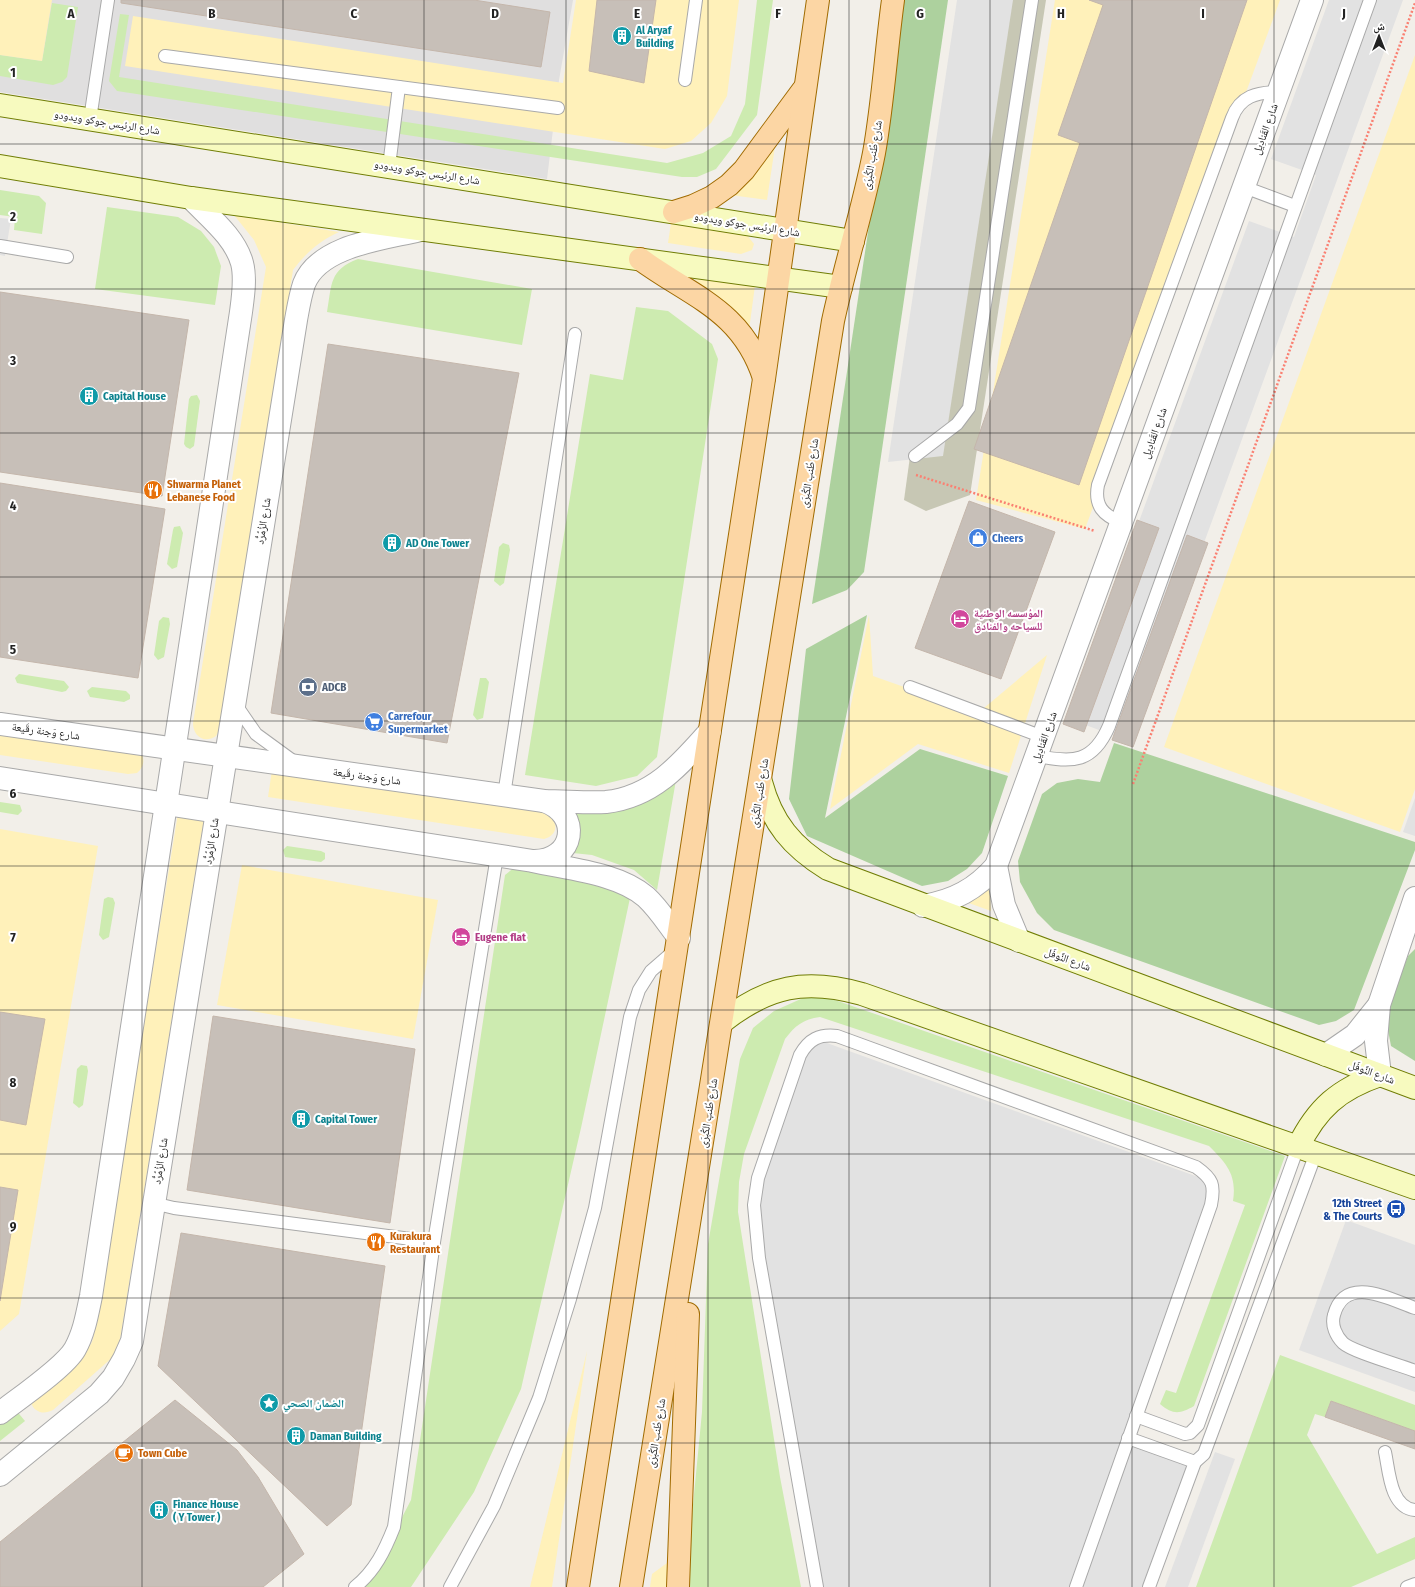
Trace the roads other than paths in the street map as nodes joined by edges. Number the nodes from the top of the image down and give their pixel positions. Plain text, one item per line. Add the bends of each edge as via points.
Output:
1 (108, 0) edge
2 (696, 0) edge
3 (818, 0) edge
4 (893, 0) edge
5 (1032, 0) edge
6 (1312, 0) edge
7 (1370, 0) edge
8 (165, 56) dead end
9 (685, 80) dead end
10 (399, 87) junction
11 (805, 87) junction
12 (1279, 92) junction
13 (0, 105) edge
14 (558, 108) dead end
15 (90, 119) junction
16 (0, 166) edge
17 (389, 166) junction
18 (1244, 187) junction
19 (192, 198) junction
20 (1295, 206) junction
21 (674, 212) junction
22 (420, 230) junction
23 (785, 230) junction
24 (853, 241) junction
25 (0, 246) edge
26 (67, 257) dead end
27 (640, 259) junction
28 (778, 278) junction
29 (841, 287) junction
30 (575, 334) dead end
31 (764, 379) junction
32 (915, 456) dead end
33 (1119, 530) junction
34 (910, 687) dead end
35 (234, 701) junction
36 (0, 724) edge
37 (710, 731) junction
38 (1040, 746) junction
39 (174, 749) junction
40 (225, 757) junction
41 (302, 767) junction
42 (0, 778) edge
43 (761, 782) junction
44 (504, 795) junction
45 (544, 800) junction
46 (165, 802) junction
47 (216, 811) junction
48 (497, 856) junction
49 (533, 861) junction
50 (996, 866) junction
51 (1415, 901) edge
52 (923, 906) junction
53 (1019, 941) junction
54 (678, 943) junction
55 (1378, 1005) junction
56 (722, 1022) junction
57 (1326, 1055) junction
58 (1380, 1075) junction
59 (1415, 1088) edge
60 (1307, 1150) junction
61 (1415, 1188) edge
62 (153, 1203) junction
63 (691, 1218) junction
64 (434, 1242) junction
65 (1243, 1300) junction
66 (1260, 1306) junction
67 (1415, 1308) edge
68 (1415, 1371) edge
69 (0, 1413) edge
70 (1136, 1416) junction
71 (1128, 1438) junction
72 (1385, 1452) dead end
73 (1195, 1462) junction
74 (0, 1475) edge
75 (1415, 1510) edge
76 (1415, 1584) edge
77 (355, 1587) edge
78 (450, 1587) edge
79 (578, 1587) edge
80 (631, 1587) edge
81 (678, 1587) edge
82 (817, 1587) edge
83 (1076, 1587) edge
84 (1149, 1587) edge
85 (1407, 1587) edge

1 - 15 lane
2 - 9 lane
3 - 11 main road
4 - 24 main road, شارع طُنب الكُبرَى via 874,152
5 - 32 lane via 969,408 957,424
6 - 12 street, شارع القَنادِيل
7 - 20 lane
8 - 10 lane
10 - 14 lane
10 - 17 lane
11 - 21 main road via 744,170 729,185 694,206
11 - 23 main road
12 - 18 street, شارع القَنادِيل
12 - 33 lane via 1253,94 1239,105 1232,118 1098,485 1097,500 1100,507
13 - 15 street, شارع الرئيس جوكو ويدودو
15 - 17 street, شارع الرئيس جوكو ويدودو
16 - 19 street
17 - 21 street, شارع الرئيس جوكو ويدودو
18 - 20 lane
18 - 33 street, شارع القَنادِيل
19 - 22 street
19 - 39 street via 228,236 242,264 244,279
20 - 38 lane via 1103,739 1092,751 1077,759 1062,761
21 - 23 street, شارع الرئيس جوكو ويدودو
22 - 27 street
22 - 35 street, شارع الزُمُرُّد via 328,256 315,268 304,284
23 - 24 street, شارع الرئيس جوكو ويدودو
23 - 28 main road
24 - 29 main road, شارع طُنب الكُبرَى
25 - 26 lane
27 - 28 street
27 - 31 main road via 698,295 732,321 752,348
28 - 29 street
28 - 31 main road
29 - 43 main road, شارع طُنب الكُبرَى via 833,321
30 - 44 lane
31 - 37 main road
33 - 38 street, شارع القَنادِيل
34 - 38 lane
35 - 40 street, شارع الزُمُرُّد
35 - 41 lane via 256,734
36 - 39 street, شارع وَجنة رقَيعة
37 - 45 street, شارع وَجنة رقَيعة via 680,765 644,791 624,799 605,802
37 - 54 main road
38 - 50 street, شارع القَنادِيل
39 - 40 street, شارع وَجنة رقَيعة
39 - 46 street
40 - 41 street, شارع وَجنة رقَيعة
40 - 47 street, شارع الزُمُرُّد
41 - 44 street, شارع وَجنة رقَيعة
42 - 46 street
43 - 52 street, شارع النَّوفَل via 766,800 781,828 797,847 812,859 845,877
43 - 56 main road, شارع طُنب الكُبرَى
44 - 45 street, شارع وَجنة رقَيعة
45 - 49 street via 553,804 566,817 569,836 566,846 560,853 543,861
46 - 47 street
46 - 69 street via 91,1296 83,1334 74,1351 61,1364
47 - 48 street
47 - 62 street, شارع الزُمُرُّد
48 - 49 street
48 - 64 lane
49 - 54 street via 595,874 632,887 658,909
50 - 52 street, شارع القَنادِيل via 985,879 957,898
50 - 53 street via 1004,904
51 - 55 street
52 - 53 street, شارع النَّوفَل
53 - 57 street, شارع النَّوفَل
54 - 78 lane via 651,971 639,990 630,1017 595,1208 539,1398 494,1506
54 - 79 main road
55 - 57 street via 1354,1035
55 - 58 street via 1376,1041
56 - 60 street via 764,995 794,987 838,987
56 - 63 main road, شارع طُنب الكُبرَى
57 - 58 street, شارع النَّوفَل
58 - 59 street, شارع النَّوفَل
58 - 60 street via 1345,1090 1317,1114 1306,1130
60 - 61 street
60 - 65 lane
60 - 66 lane
62 - 64 lane via 174,1208
62 - 74 street, شارع الزُمُرُّد via 132,1341 124,1359 113,1378 99,1394
63 - 80 main road, شارع طُنب الكُبرَى
63 - 81 main road
64 - 77 lane via 394,1526 386,1548 373,1568
65 - 66 lane
65 - 70 lane via 1195,1429 1185,1434 1179,1433
66 - 73 lane via 1206,1451 1202,1458
67 - 68 lane via 1367,1291 1358,1292 1341,1300 1333,1318 1334,1327 1344,1344
70 - 71 lane
70 - 82 lane via 1211,1205 1212,1182 1205,1173 1196,1166 837,1036 813,1038 805,1045 800,1055 758,1178 754,1205 759,1258
71 - 73 lane
71 - 83 lane
72 - 75 lane via 1396,1496 1404,1506
73 - 84 lane
76 - 85 lane

